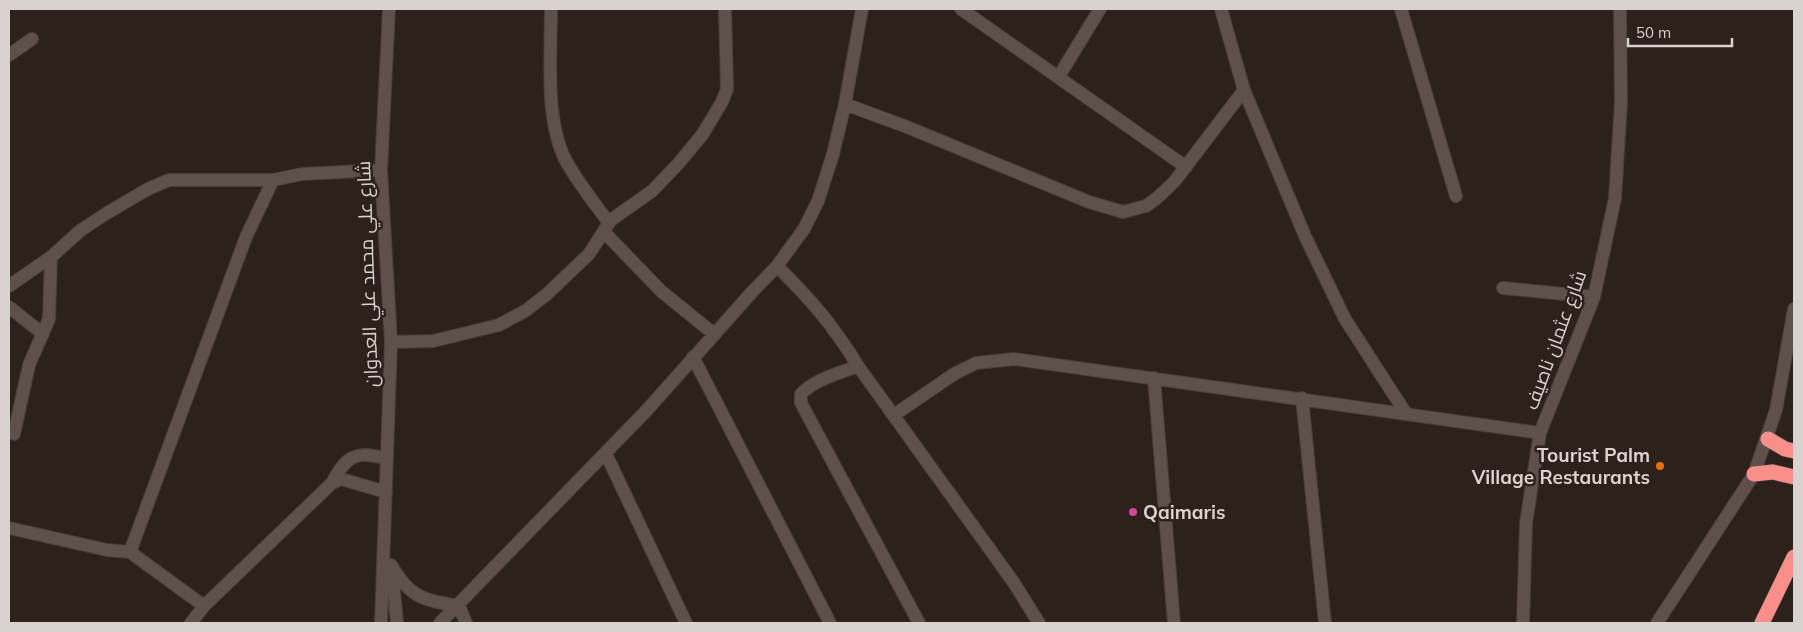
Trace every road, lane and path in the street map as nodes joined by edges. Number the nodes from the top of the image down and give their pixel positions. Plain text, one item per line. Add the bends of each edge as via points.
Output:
1 (389, 9) edge
2 (550, 9) edge
3 (725, 9) edge
4 (862, 9) edge
5 (961, 9) edge
6 (1100, 9) edge
7 (1221, 9) edge
8 (1401, 9) edge
9 (1620, 9) edge
10 (32, 39) dead end
11 (9, 55) edge
12 (1059, 76) junction
13 (1244, 90) junction
14 (845, 104) junction
15 (1186, 167) junction
16 (381, 170) junction
17 (273, 180) junction
18 (1456, 196) dead end
19 (607, 228) junction
20 (51, 257) junction
21 (777, 266) junction
22 (9, 286) edge
23 (1503, 288) dead end
24 (1594, 297) junction
25 (9, 307) edge
26 (1794, 309) edge
27 (42, 334) junction
28 (714, 334) junction
29 (390, 342) junction
30 (694, 357) junction
31 (858, 366) junction
32 (1154, 378) junction
33 (1302, 398) junction
34 (1405, 412) junction
35 (894, 415) junction
36 (1540, 433) junction
37 (14, 434) dead end
38 (1768, 439) junction
39 (1794, 451) edge
40 (606, 454) junction
41 (387, 458) junction
42 (1754, 474) junction
43 (1794, 478) edge
44 (332, 483) junction
45 (386, 492) junction
46 (9, 528) edge
47 (384, 539) junction
48 (130, 552) junction
49 (1794, 556) edge
50 (391, 565) junction
51 (204, 606) junction
52 (459, 606) junction
53 (191, 623) edge
54 (381, 623) edge
55 (397, 623) edge
56 (440, 623) edge
57 (466, 623) edge
58 (686, 623) edge
59 (830, 623) edge
60 (919, 623) edge
61 (1039, 623) edge
62 (1174, 623) edge
63 (1325, 623) edge
64 (1522, 623) edge
65 (1657, 623) edge
66 (1762, 623) edge

1 - 16 street, شارع علي محمد علي العدوان
2 - 19 street via 553,104 559,141 572,171
3 - 19 street via 727,89 722,102 702,135 678,164 652,191
4 - 14 street
5 - 12 street
6 - 12 street
7 - 13 street
8 - 18 street
9 - 24 street, شارع عثمان ناصيف via 1621,102 1615,198
10 - 11 street
12 - 15 street
13 - 15 street
13 - 34 street via 1304,236 1345,319
14 - 15 street via 1113,211 1146,206 1158,198
14 - 21 street via 818,201 804,229
16 - 17 street via 302,174
16 - 29 street, شارع علي محمد علي العدوان
17 - 20 street via 170,180 148,188 107,213 81,230
17 - 48 street via 246,237
19 - 28 street via 661,290
19 - 29 street via 589,254 546,294 525,311 499,325 433,341
20 - 22 street
20 - 27 street via 49,318
21 - 28 street
21 - 31 street via 817,306
23 - 24 street
24 - 36 street, شارع عثمان ناصيف
25 - 27 street
26 - 38 street via 1779,398
27 - 37 street via 28,366
28 - 30 street
29 - 41 street, شارع علي محمد علي العدوان
30 - 40 street
30 - 59 street
31 - 35 street
31 - 60 street via 811,386 801,394 801,403
32 - 33 street
32 - 35 street via 1014,359 997,360 976,363 954,374
32 - 62 street
33 - 34 street
33 - 63 street
34 - 36 street
35 - 61 street
36 - 64 street, شارع عثمان ناصيف via 1526,523
38 - 39 highway
38 - 42 street
40 - 52 street
40 - 58 street
41 - 44 street via 363,453 356,455 343,464
41 - 45 street, شارع علي محمد علي العدوان
42 - 43 highway via 1773,472
42 - 65 street
44 - 45 street via 342,479
44 - 51 street
45 - 47 street, شارع علي محمد علي العدوان
46 - 48 street via 107,550
47 - 50 street, شارع علي محمد علي العدوان
47 - 54 street, شارع علي محمد علي العدوان
48 - 51 street
49 - 66 highway
50 - 52 street via 402,584 422,598
50 - 55 street, شارع علي محمد علي العدوان
51 - 53 street
52 - 56 street
52 - 57 street

